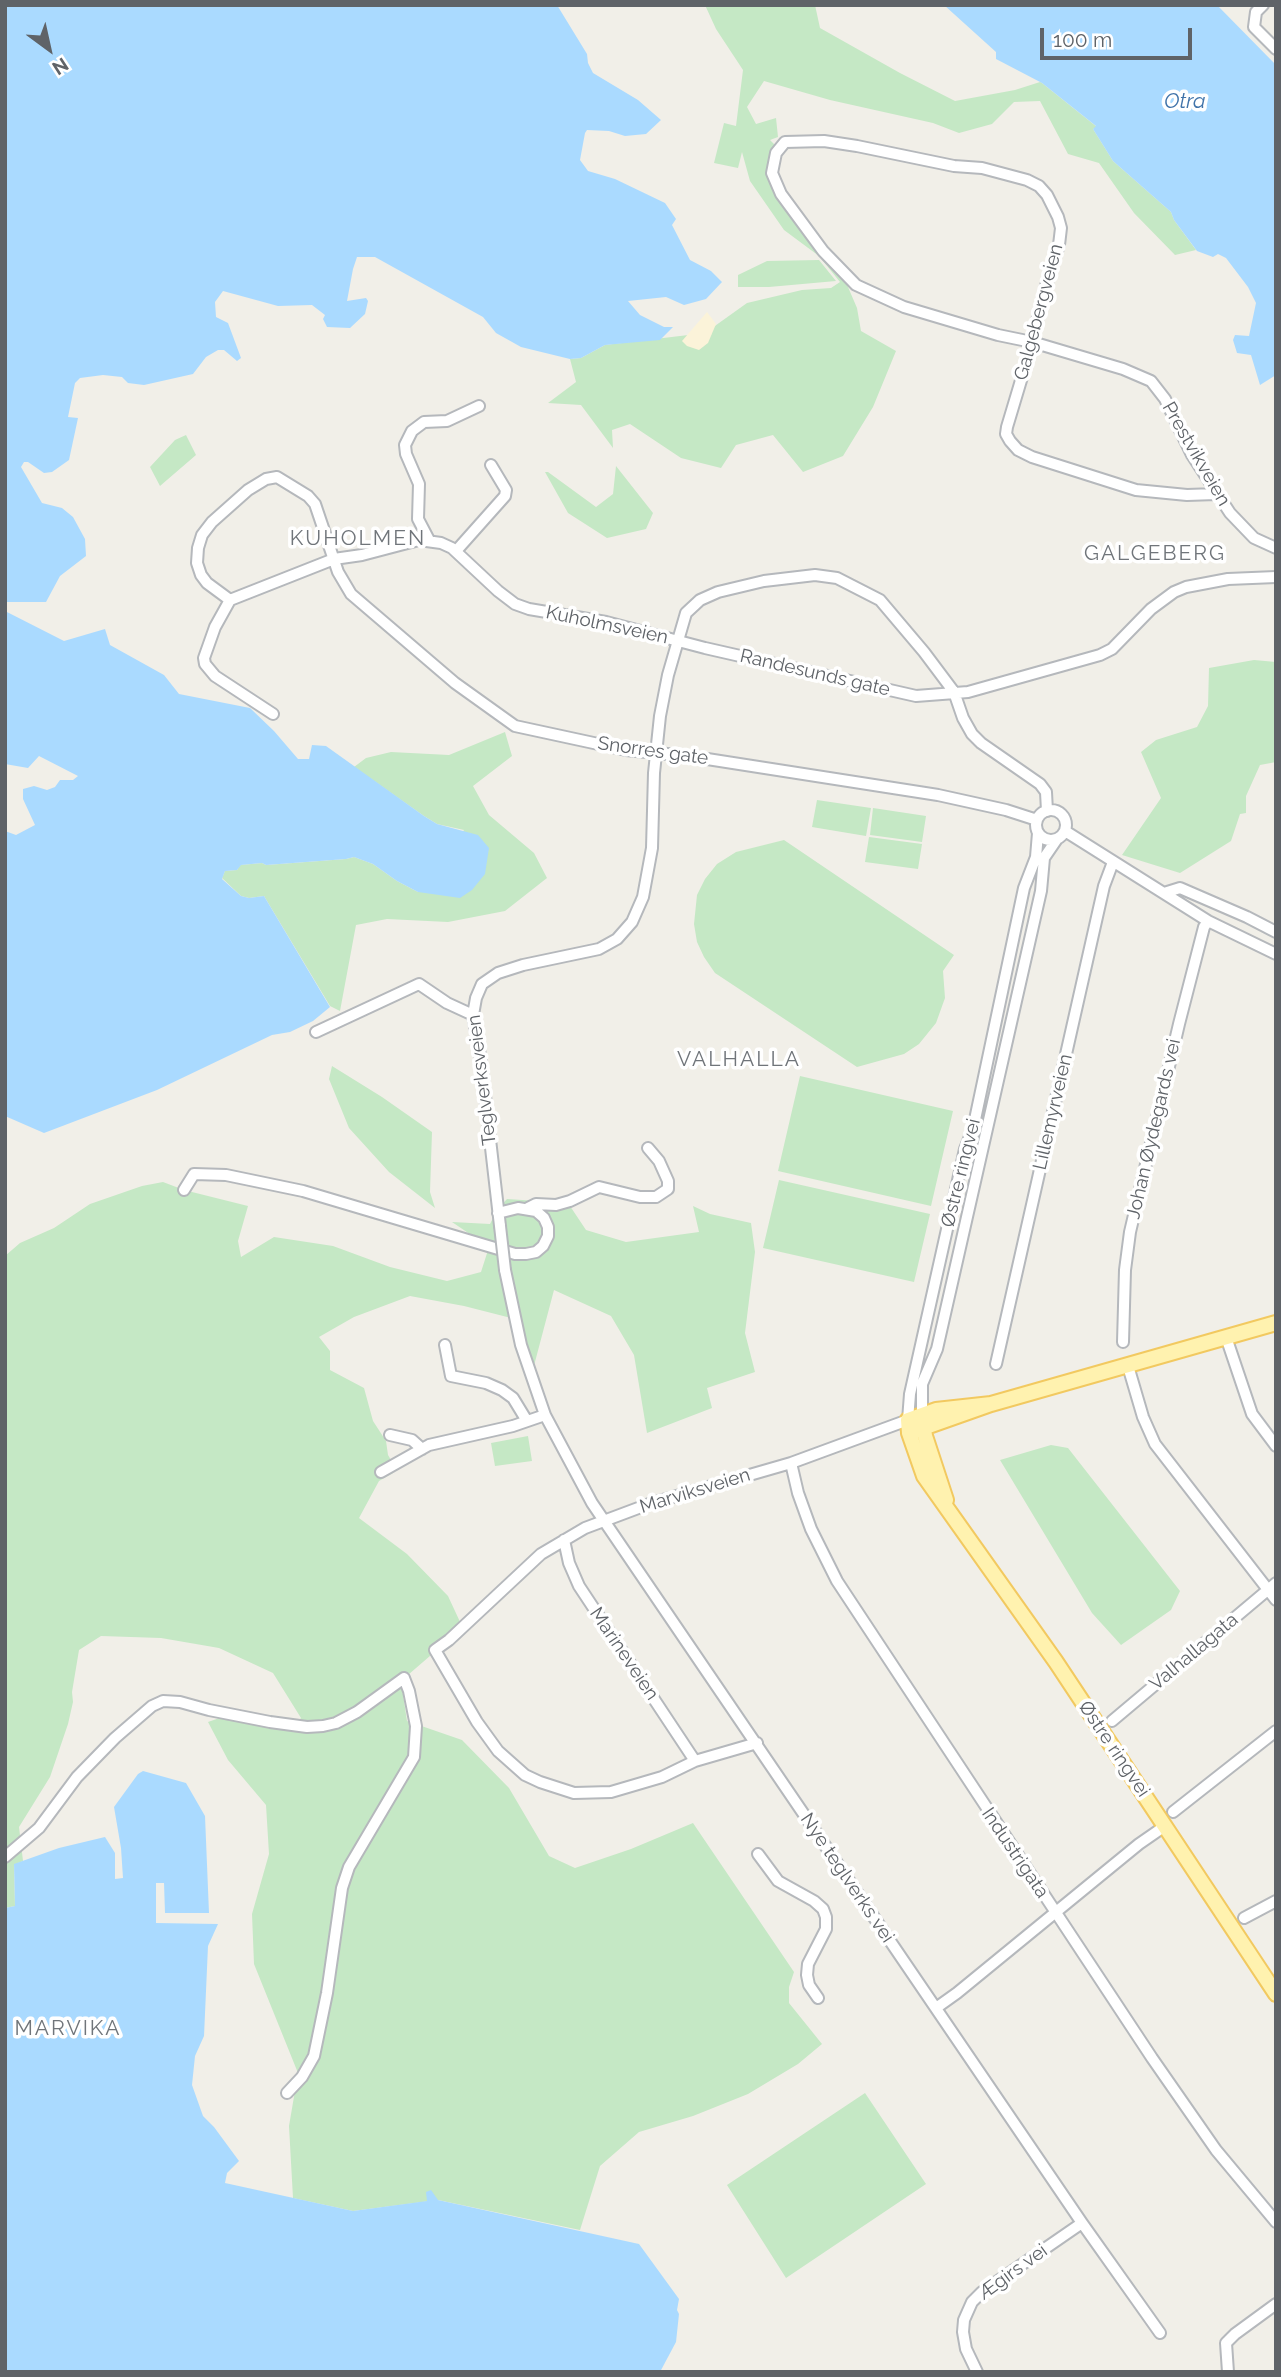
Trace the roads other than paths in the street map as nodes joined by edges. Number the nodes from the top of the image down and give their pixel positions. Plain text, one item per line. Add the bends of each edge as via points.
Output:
1 (1263, 5) edge
2 (1276, 49) edge
3 (1032, 342) junction
4 (479, 406) dead end
5 (491, 465) dead end
6 (1216, 494) junction
7 (429, 540) junction
8 (1276, 548) edge
9 (456, 551) junction
10 (334, 559) junction
11 (1276, 577) edge
12 (230, 600) junction
13 (677, 639) junction
14 (954, 692) junction
15 (274, 714) dead end
16 (656, 752) junction
17 (1047, 811) junction
18 (1037, 820) junction
19 (1038, 833) junction
20 (1061, 835) junction
21 (1113, 862) junction
22 (1164, 892) junction
23 (1208, 920) junction
24 (1276, 932) edge
25 (1276, 954) edge
26 (473, 1015) junction
27 (316, 1032) dead end
28 (648, 1148) dead end
29 (184, 1190) dead end
30 (528, 1208) junction
31 (498, 1213) junction
32 (1276, 1323) edge
33 (1226, 1338) junction
34 (1123, 1342) dead end
35 (445, 1345) dead end
36 (996, 1364) dead end
37 (1128, 1366) junction
38 (545, 1415) junction
39 (923, 1421) junction
40 (527, 1422) junction
41 (908, 1427) junction
42 (390, 1436) dead end
43 (1276, 1446) edge
44 (422, 1449) junction
45 (791, 1464) junction
46 (381, 1472) dead end
47 (947, 1506) junction
48 (606, 1521) junction
49 (564, 1541) junction
50 (1272, 1586) edge
51 (1276, 1600) edge
52 (1112, 1721) dead end
53 (1276, 1731) edge
54 (757, 1743) junction
55 (695, 1762) junction
56 (1173, 1812) dead end
57 (1164, 1826) junction
58 (758, 1854) dead end
59 (5, 1857) edge
60 (1276, 1901) edge
61 (1054, 1912) junction
62 (1244, 1918) dead end
63 (1276, 1994) edge
64 (818, 1998) dead end
65 (936, 2008) junction
66 (287, 2093) dead end
67 (1276, 2222) edge
68 (1082, 2223) junction
69 (1276, 2304) edge
70 (1160, 2333) dead end
71 (977, 2372) edge
72 (1227, 2372) edge

1 - 2 street via 1256,12 1254,27
3 - 3 street, Galgebergveien via 904,307 856,285 823,251 775,182 776,153 785,142 807,140 857,146 982,168 1039,186 1054,206 1060,228
3 - 6 street, Prestvikveien via 1151,381
3 - 6 street, Galgebergveien via 1006,434 1018,450 1136,490
4 - 7 street via 447,421 424,422 412,431 405,446 419,484 418,519
5 - 9 street via 506,489 505,496
6 - 8 street, Prestvikveien via 1246,531
7 - 9 street, Kuholmsveien
7 - 10 street
9 - 13 street, Kuholmsveien via 515,604
10 - 12 street
10 - 12 street via 315,504 285,480 267,478 212,522 198,548 201,575
10 - 16 street, Snorres gate via 356,599 497,715 524,728
11 - 14 street via 1186,587 1151,609 1112,649 1100,655
12 - 15 street via 215,627 205,664 215,676
13 - 14 street, Randesunds gate via 916,696
13 - 14 street, Kuholmsveien via 692,605 706,596 764,581 828,576 880,600
13 - 16 street, Teglverksveien
14 - 17 street, Kuholmsveien via 972,734 1040,784 1046,792
16 - 18 street, Snorres gate via 938,795
16 - 26 street, Teglverksveien via 649,865 638,910 625,932 599,948 498,973 482,984
17 - 18 street
17 - 20 street via 1062,816 1066,826
18 - 19 street
19 - 20 street via 1047,840
19 - 41 street, Østre ringvei via 910,1394
20 - 21 street
20 - 39 street, Østre ringvei via 1044,858 1041,891 937,1349 922,1384
21 - 22 street
21 - 36 street, Lillemyrveien
22 - 23 street
22 - 24 street via 1180,888
23 - 25 street
23 - 34 street, Johan Øydegards vei via 1130,1232
26 - 27 street via 419,984
26 - 31 street, Teglverksveien
28 - 30 street via 668,1181 668,1189 651,1198 599,1187 556,1205
29 - 30 street via 194,1174 258,1181 516,1254 536,1252 548,1237 544,1218
30 - 31 street
31 - 38 street, Teglverksveien, bridge via 521,1345
32 - 33 main road, Marviksveien
33 - 37 main road, Marviksveien
33 - 43 street via 1252,1414
35 - 40 street via 451,1376 502,1390
37 - 39 main road, Marviksveien
37 - 50 street via 1155,1444
38 - 40 street
38 - 48 street, Nye teglverks vei
39 - 41 main road, Marviksveien
39 - 47 main road, Østre ringvei
40 - 44 street
41 - 45 street, Marviksveien
41 - 47 main road, Østre ringvei via 925,1476
42 - 44 street via 412,1440
44 - 46 street
45 - 48 street, Marviksveien via 649,1504
45 - 61 street, Industrigata via 811,1529 836,1581
47 - 57 main road, Østre ringvei
48 - 49 street, Marviksveien
48 - 54 street, Nye teglverks vei
49 - 55 street, Marineveien via 579,1587
49 - 55 street, Marviksveien via 529,1564 435,1650 487,1738 525,1775 574,1793 611,1792
50 - 51 street
50 - 52 street, Valhallagata
53 - 56 street
54 - 55 street
54 - 65 street, Nye teglverks vei
57 - 61 street
57 - 63 main road, Østre ringvei
58 - 64 street via 778,1881 823,1909 826,1929 807,1975
59 - 66 street via 39,1828 77,1777 115,1738 163,1701 270,1722 323,1726 347,1718 404,1678 416,1726 414,1757 349,1867 314,2056
60 - 62 street
61 - 65 street
61 - 67 street, Industrigata via 1216,2150
65 - 68 street, Nye teglverks vei
68 - 70 street, Nye teglverks vei
68 - 71 street, Ægirs vei via 972,2302 963,2332
69 - 72 street via 1226,2343

